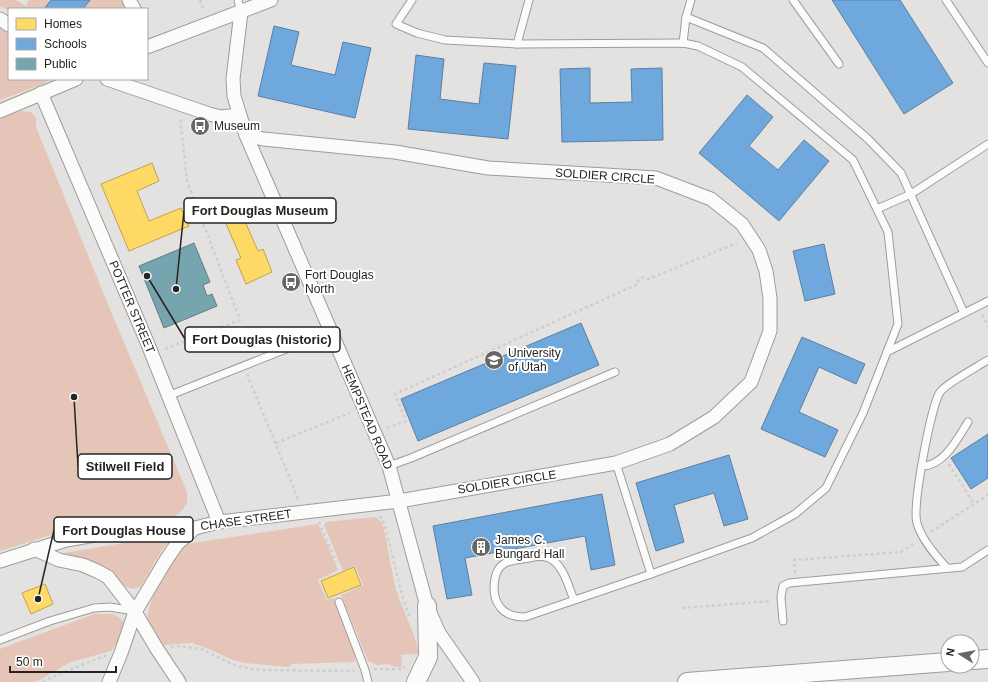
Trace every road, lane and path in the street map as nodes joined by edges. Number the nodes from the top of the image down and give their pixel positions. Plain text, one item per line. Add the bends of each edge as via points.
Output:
1 (200, 0) edge
2 (271, 0) edge
3 (412, 0) edge
4 (529, 0) edge
5 (691, 0) edge
6 (793, 0) edge
7 (946, 0) edge
8 (240, 6) edge
9 (205, 14) dead end
10 (686, 17) junction
11 (148, 43) edge
12 (683, 43) junction
13 (517, 44) junction
14 (988, 63) edge
15 (839, 64) dead end
16 (74, 80) edge
17 (110, 80) edge
18 (41, 93) junction
19 (0, 111) edge
20 (239, 115) junction
21 (180, 117) dead end
22 (246, 136) junction
23 (988, 144) edge
24 (911, 194) junction
25 (877, 209) junction
26 (737, 243) dead end
27 (988, 301) edge
28 (964, 313) junction
29 (982, 315) dead end
30 (988, 327) edge
31 (306, 341) dead end
32 (165, 349) dead end
33 (887, 352) junction
34 (988, 360) edge
35 (243, 365) junction
36 (615, 372) dead end
37 (168, 396) junction
38 (350, 413) dead end
39 (968, 422) dead end
40 (386, 428) dead end
41 (276, 443) junction
42 (947, 462) dead end
43 (616, 463) junction
44 (389, 466) junction
45 (922, 466) junction
46 (988, 495) edge
47 (399, 501) junction
48 (974, 504) junction
49 (304, 512) junction
50 (375, 515) dead end
51 (219, 522) junction
52 (319, 522) dead end
53 (194, 528) junction
54 (928, 535) dead end
55 (34, 549) junction
56 (988, 550) edge
57 (0, 561) edge
58 (336, 562) dead end
59 (947, 568) junction
60 (651, 574) junction
61 (574, 600) junction
62 (339, 602) dead end
63 (427, 606) junction
64 (135, 612) junction
65 (411, 619) dead end
66 (783, 621) dead end
67 (0, 640) edge
68 (157, 649) junction
69 (121, 653) junction
70 (940, 663) edge
71 (365, 670) junction
72 (414, 674) edge
73 (43, 682) edge
74 (109, 682) edge
75 (179, 682) edge
76 (368, 682) edge
77 (473, 682) edge
78 (687, 682) edge

1 - 9 path
2 - 8 street
3 - 13 lane via 396,24 417,33 445,40
4 - 13 lane
5 - 10 lane
6 - 15 lane
7 - 14 lane
8 - 11 street
8 - 20 street, HEMPSTEAD ROAD via 233,79
10 - 12 lane
10 - 24 lane via 763,48 868,139 901,173
12 - 13 lane
12 - 25 lane via 698,46 742,67 854,160
16 - 18 street
17 - 20 street via 209,114 221,117
18 - 19 street
18 - 37 street, POTTER STREET
20 - 22 street, HEMPSTEAD ROAD
21 - 32 path via 187,181 240,320
22 - 43 street, SOLDIER CIRCLE via 395,152 488,168 656,178 711,199 742,224 759,250 766,271 770,298 770,331 751,382 714,417 670,444
22 - 44 street, HEMPSTEAD ROAD
23 - 24 lane
24 - 25 lane
24 - 28 lane
25 - 33 lane via 888,232 898,324
26 - 40 path via 648,279 643,276 638,280 638,284 395,394 406,421
27 - 28 lane
28 - 33 lane
29 - 30 path
31 - 35 lane
33 - 60 lane via 863,413 826,488 795,514 752,538
34 - 45 lane via 941,392 936,402
35 - 37 lane
35 - 41 path
36 - 44 lane
37 - 51 street, POTTER STREET
38 - 41 path
39 - 45 lane via 952,448 930,466
41 - 49 path
42 - 48 path
43 - 47 street, SOLDIER CIRCLE
43 - 60 lane
44 - 47 street, HEMPSTEAD ROAD
45 - 59 lane via 915,515 917,524 934,554
46 - 48 path
47 - 49 street, CHASE STREET
47 - 63 street, HEMPSTEAD ROAD
48 - 54 path
49 - 51 street, CHASE STREET
50 - 65 path via 382,518 397,579
51 - 53 street, CHASE STREET
52 - 58 path
53 - 55 street, CHASE STREET via 133,530 66,540
53 - 64 street via 177,544
55 - 57 street, CHASE STREET
55 - 64 street via 59,560 82,565 108,577
56 - 59 lane via 962,567
59 - 66 lane via 789,583 783,586 781,591
60 - 61 lane
61 - 61 lane via 562,570 556,562 542,556 505,563 498,571 494,583 499,607 515,616 525,617
62 - 71 lane
63 - 72 main road via 428,657
63 - 77 street, HEMPSTEAD ROAD via 439,633
64 - 67 lane via 110,607 94,608
64 - 68 street
64 - 69 street
68 - 71 path via 179,646 201,649 236,666 260,670
68 - 75 street
69 - 73 path via 106,655
69 - 74 street
70 - 78 main road
71 - 72 path via 390,668
71 - 76 lane

